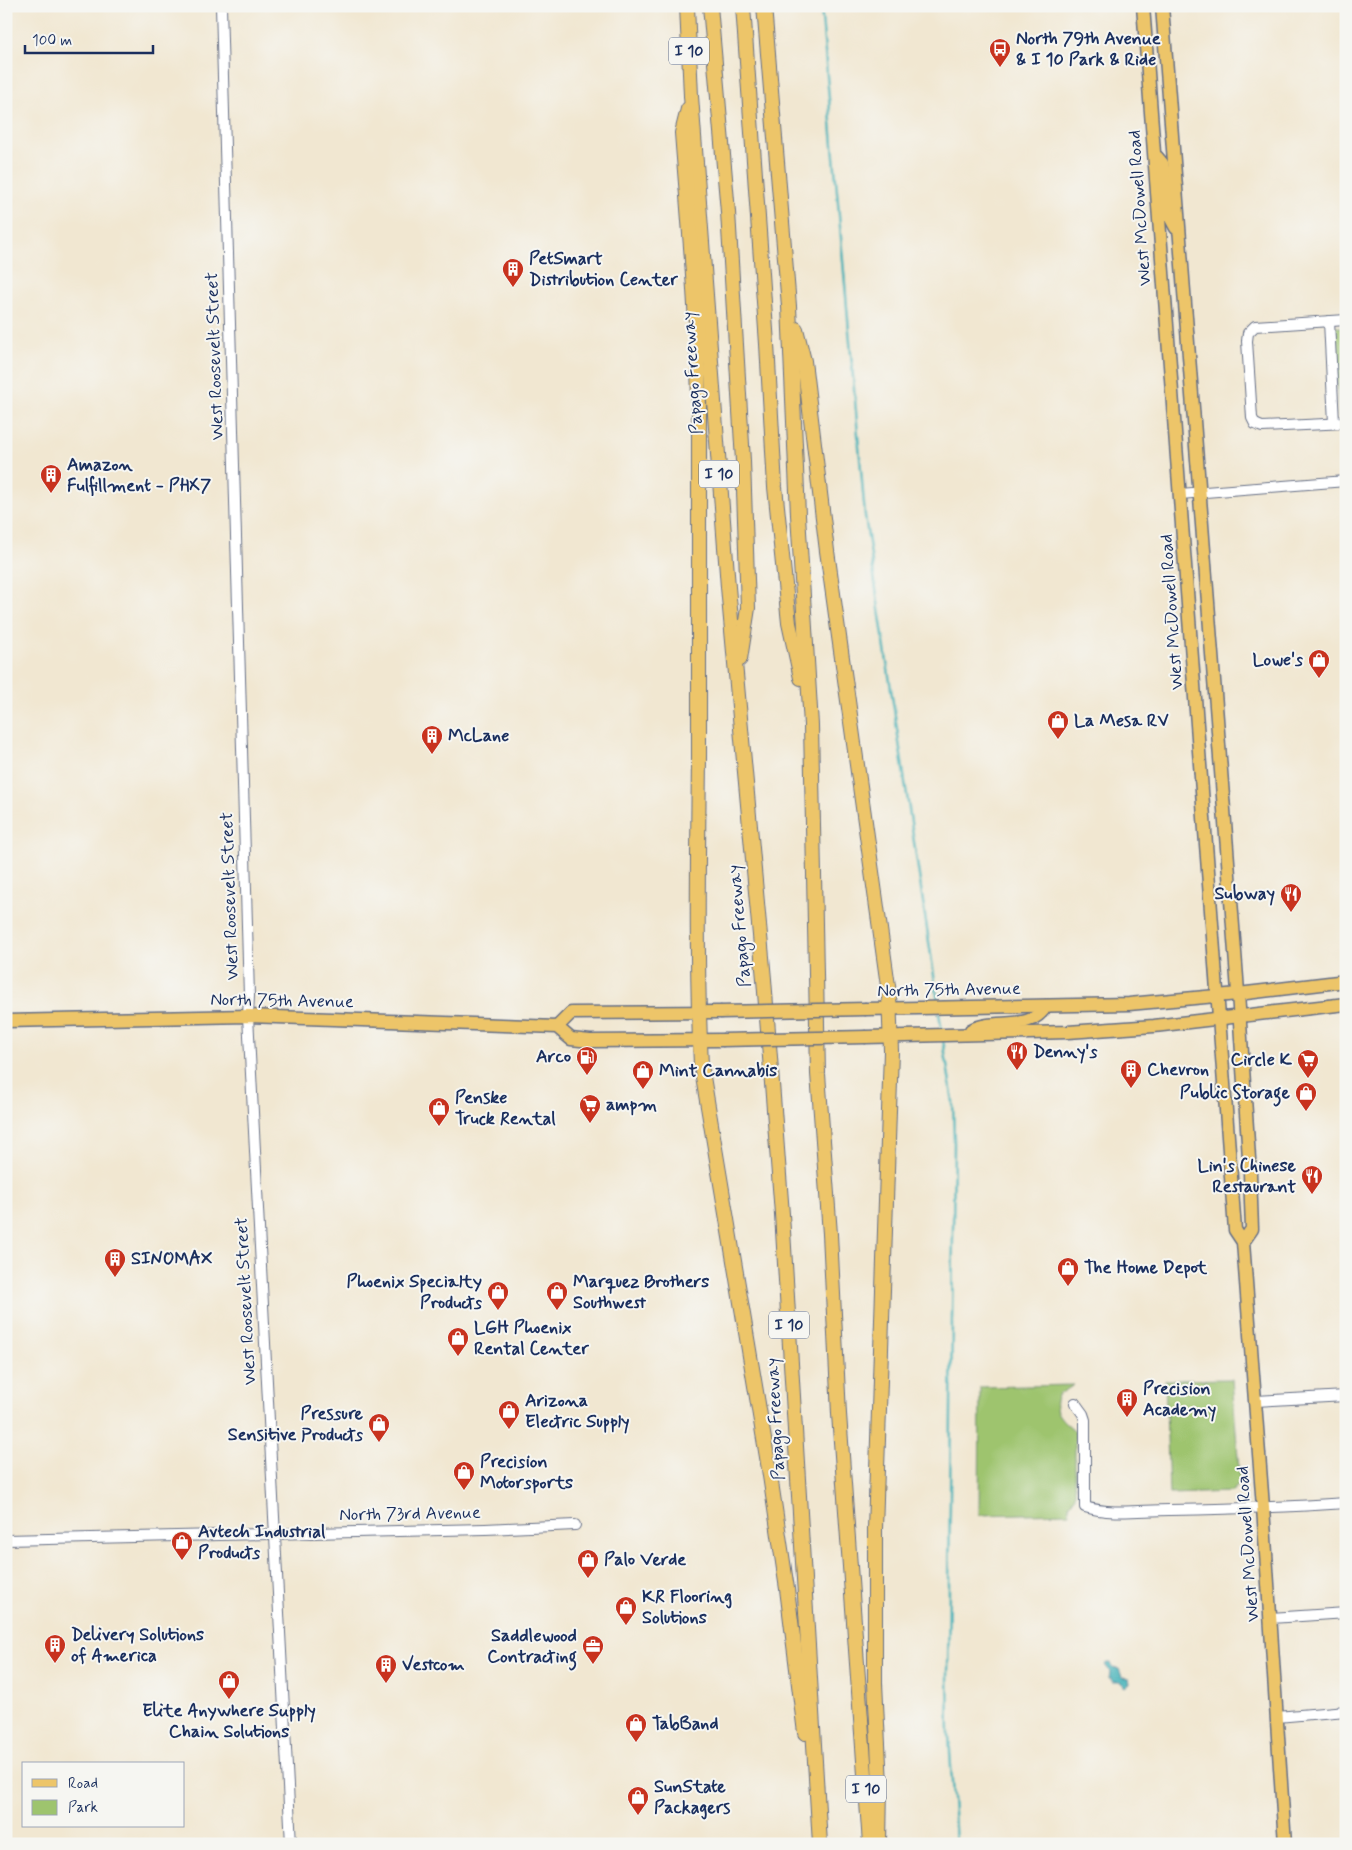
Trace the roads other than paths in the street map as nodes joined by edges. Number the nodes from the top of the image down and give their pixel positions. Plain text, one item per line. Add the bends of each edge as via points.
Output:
1 (221, 6) edge
2 (687, 6) edge
3 (710, 6) edge
4 (742, 6) edge
5 (764, 6) edge
6 (1143, 6) edge
7 (1162, 6) edge
8 (691, 96) junction
9 (1154, 154) junction
10 (1178, 232) junction
11 (1182, 280) junction
12 (1163, 281) junction
13 (789, 306) junction
14 (1346, 320) edge
15 (1329, 321) junction
16 (1334, 423) junction
17 (1346, 423) edge
18 (1346, 481) edge
19 (1199, 492) junction
20 (1180, 494) junction
21 (736, 682) junction
22 (811, 725) junction
23 (1346, 981) edge
24 (1238, 994) junction
25 (1218, 996) junction
26 (1346, 1004) edge
27 (1046, 1006) junction
28 (889, 1009) junction
29 (698, 1012) junction
30 (248, 1016) junction
31 (1239, 1016) junction
32 (1220, 1019) junction
33 (6, 1021) edge
34 (557, 1027) junction
35 (960, 1034) junction
36 (890, 1036) junction
37 (700, 1040) junction
38 (1244, 1242) junction
39 (1346, 1396) edge
40 (1256, 1401) junction
41 (1075, 1402) dead end
42 (1346, 1503) edge
43 (1264, 1507) junction
44 (575, 1525) dead end
45 (275, 1533) junction
46 (6, 1540) edge
47 (1346, 1613) edge
48 (1270, 1618) junction
49 (1346, 1712) edge
50 (1276, 1717) junction
51 (291, 1844) edge
52 (819, 1844) edge
53 (870, 1844) edge
54 (879, 1844) edge
55 (1285, 1844) edge

1 - 30 street, West Roosevelt Street
2 - 8 highway, Papago Freeway / I 10
3 - 21 highway via 740,391 748,608
4 - 22 highway via 775,487 789,623
5 - 13 highway, I 10
6 - 9 main road, West McDowell Road
7 - 10 main road, West McDowell Road
8 - 21 highway, Papago Freeway / I 10
8 - 29 highway via 682,133 699,391
9 - 10 main road via 1162,163 1168,213
9 - 12 main road, West McDowell Road
10 - 11 main road, West McDowell Road
11 - 12 main road
11 - 19 main road, West McDowell Road
12 - 20 main road, West McDowell Road
13 - 22 highway, I 10
13 - 28 highway via 804,361 826,551 890,993
14 - 15 street
15 - 16 street
15 - 16 street via 1255,326 1248,333 1247,341 1255,424 1262,427
16 - 17 street
18 - 19 street
19 - 20 street
19 - 24 main road, West McDowell Road
20 - 25 main road, West McDowell Road
21 - 52 highway, Papago Freeway / I 10 via 782,1214
22 - 53 highway, I 10 via 818,1074
23 - 24 main road, North 75th Avenue
24 - 25 main road, North 75th Avenue
24 - 31 main road, West McDowell Road
25 - 27 main road, North 75th Avenue via 1129,1004
25 - 32 main road, West McDowell Road
26 - 31 main road, North 75th Avenue
27 - 28 main road, North 75th Avenue
27 - 35 main road via 1040,1014 1024,1022 979,1026
28 - 29 main road, North 75th Avenue, bridge
28 - 36 highway
29 - 34 main road, North 75th Avenue via 571,1013
29 - 37 highway
30 - 33 main road, North 75th Avenue
30 - 34 main road, North 75th Avenue
30 - 45 street, West Roosevelt Street
31 - 32 main road, North 75th Avenue
31 - 38 main road, West McDowell Road via 1252,1229
32 - 35 main road, North 75th Avenue via 1068,1032
32 - 38 main road, West McDowell Road via 1235,1230
34 - 37 main road, North 75th Avenue via 571,1039
35 - 36 main road, North 75th Avenue
36 - 37 main road, North 75th Avenue, bridge
36 - 54 highway via 875,1530 874,1683 880,1785
37 - 52 highway via 701,1066 787,1589
38 - 40 main road, West McDowell Road
39 - 40 street
40 - 43 main road, West McDowell Road
41 - 43 street via 1086,1420 1085,1507 1098,1511
42 - 43 street
43 - 48 main road, West McDowell Road
44 - 45 street, North 73rd Avenue
45 - 46 street, North 73rd Avenue
45 - 51 street, West Roosevelt Street
47 - 48 street
48 - 50 main road, West McDowell Road
49 - 50 street
50 - 55 main road, West McDowell Road

